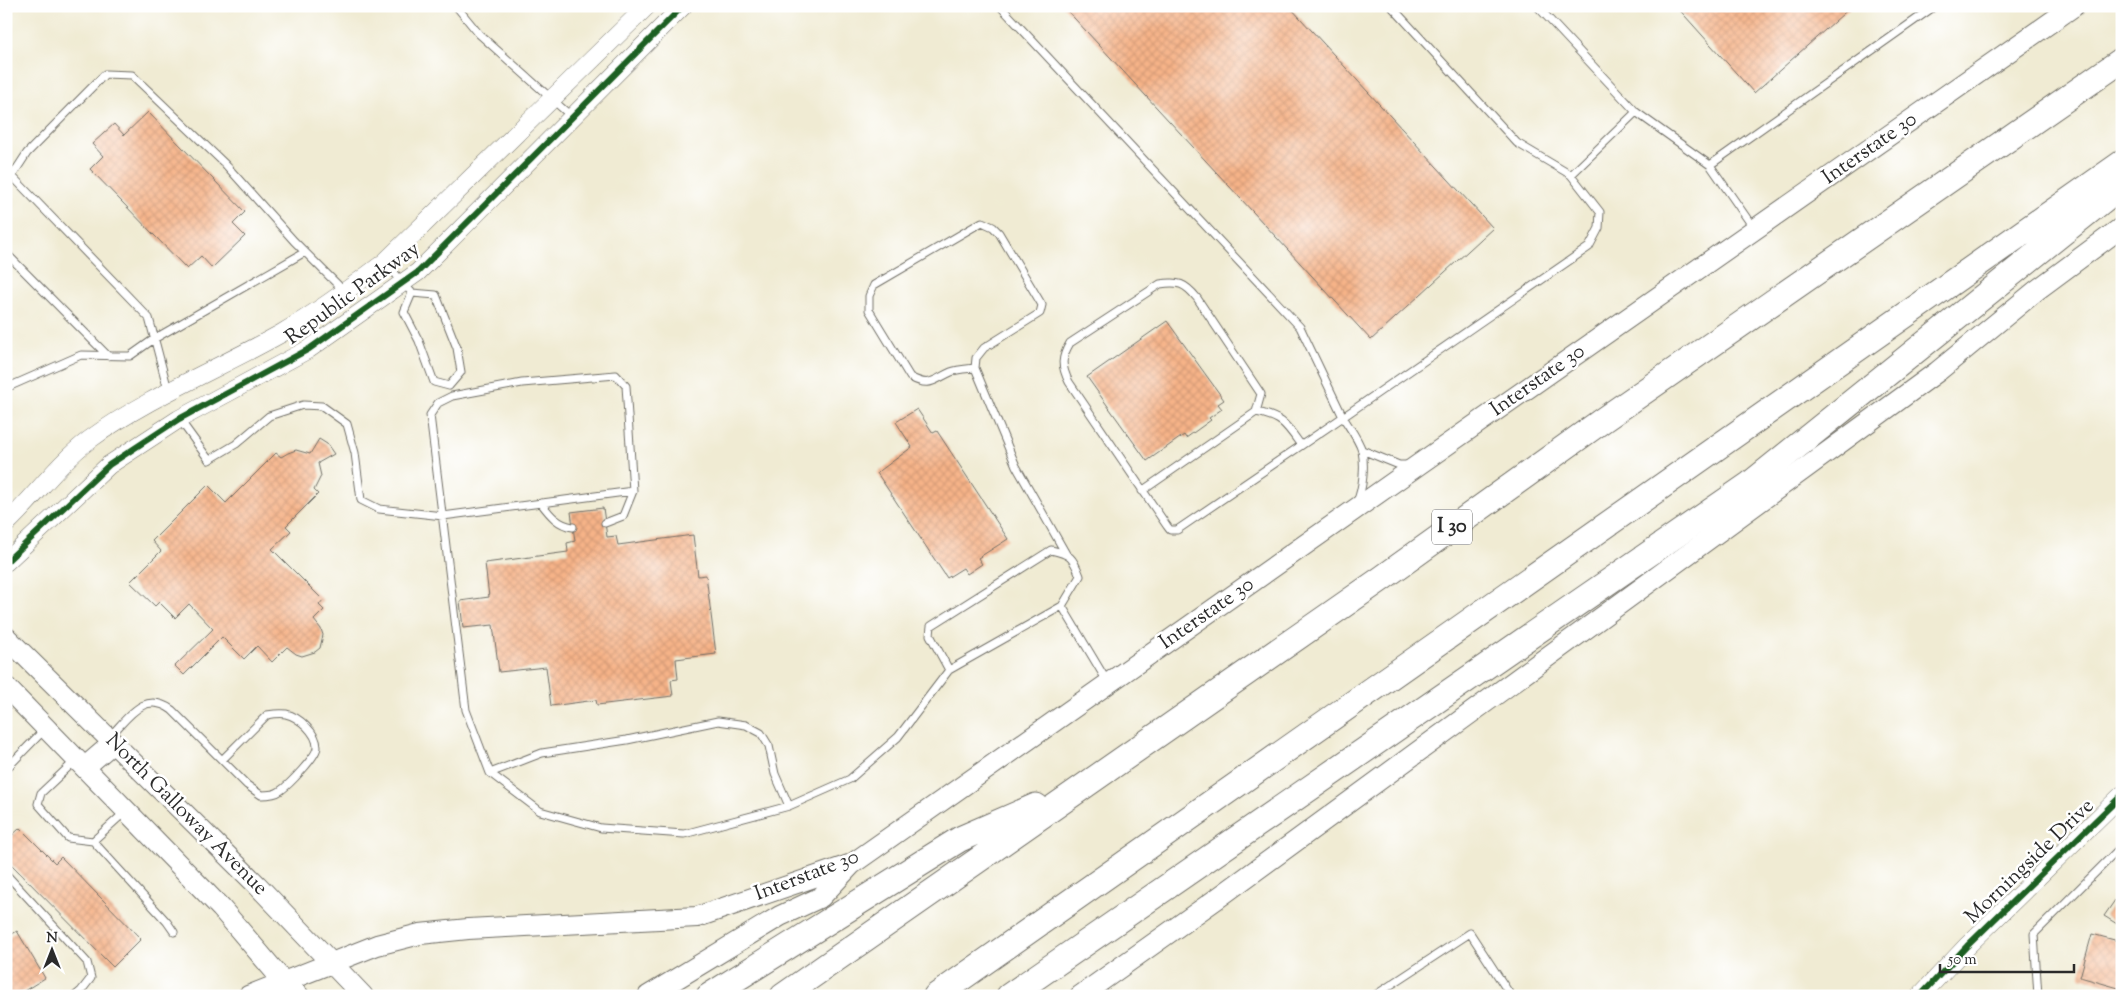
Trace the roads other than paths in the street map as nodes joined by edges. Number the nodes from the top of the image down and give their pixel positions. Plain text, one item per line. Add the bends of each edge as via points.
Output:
1 (456, 6) edge
2 (647, 6) edge
3 (683, 6) edge
4 (1000, 6) edge
5 (1391, 6) edge
6 (1537, 6) edge
7 (1935, 6) edge
8 (2074, 6) edge
9 (2122, 60) edge
10 (552, 99) junction
11 (1636, 112) junction
12 (572, 117) junction
13 (2122, 163) edge
14 (1710, 165) junction
15 (1571, 175) junction
16 (2122, 185) edge
17 (2122, 227) edge
18 (1755, 230) junction
19 (305, 252) junction
20 (6, 253) edge
21 (385, 262) junction
22 (407, 288) junction
23 (345, 292) junction
24 (154, 339) junction
25 (108, 356) junction
26 (975, 368) junction
27 (449, 386) junction
28 (6, 388) edge
29 (168, 393) junction
30 (452, 396) junction
31 (1256, 412) junction
32 (1343, 417) junction
33 (179, 419) junction
34 (1300, 444) junction
35 (1362, 450) junction
36 (1418, 465) junction
37 (633, 491) junction
38 (1142, 491) junction
39 (541, 503) junction
40 (1354, 510) junction
41 (443, 516) junction
42 (605, 523) dead end
43 (6, 524) edge
44 (573, 527) dead end
45 (1066, 554) junction
46 (6, 562) edge
47 (1062, 606) junction
48 (6, 637) edge
49 (950, 670) junction
50 (1108, 683) junction
51 (6, 687) edge
52 (47, 727) junction
53 (111, 741) junction
54 (222, 760) junction
55 (81, 763) junction
56 (6, 769) edge
57 (490, 773) junction
58 (1087, 784) junction
59 (2122, 795) edge
60 (788, 806) junction
61 (127, 810) junction
62 (93, 842) junction
63 (2122, 846) edge
64 (852, 864) junction
65 (6, 874) edge
66 (174, 932) dead end
67 (332, 964) junction
68 (283, 980) junction
69 (75, 996) edge
70 (248, 996) edge
71 (299, 996) edge
72 (363, 996) edge
73 (648, 996) edge
74 (709, 996) edge
75 (783, 996) edge
76 (936, 996) edge
77 (1009, 996) edge
78 (1080, 996) edge
79 (1374, 996) edge
80 (1511, 996) edge
81 (1920, 996) edge
82 (2038, 996) edge

1 - 10 lane via 479,34
2 - 10 street, Republic Parkway
3 - 12 street, Republic Parkway
4 - 32 lane via 1300,327
5 - 15 lane via 1518,143
6 - 11 lane
7 - 14 lane
8 - 18 main road, Interstate 30
9 - 58 highway, I 30
10 - 12 lane
10 - 21 street, Republic Parkway
11 - 14 lane
11 - 15 lane
12 - 22 street, Republic Parkway via 418,272
13 - 76 highway
14 - 18 lane
15 - 32 lane via 1600,212 1598,228 1589,247
16 - 77 highway via 1750,484
17 - 78 main road via 2037,290 1938,372
18 - 36 main road, Interstate 30
19 - 23 lane
19 - 24 lane
19 - 24 lane via 225,164 132,75 105,74 27,153 12,176 148,318
20 - 25 lane
21 - 22 lane
21 - 23 street, Republic Parkway
22 - 27 lane via 404,312 434,382
22 - 27 lane via 436,295 457,348 461,372
22 - 33 street, Republic Parkway via 310,349
23 - 29 street, Republic Parkway via 283,332
24 - 25 lane via 130,356
24 - 29 lane
25 - 28 lane via 81,355
26 - 26 lane via 976,358 984,348 1040,313 1042,305 998,233 982,222 874,285 869,296 869,310 910,377 920,382 932,382 952,371
26 - 45 lane via 1016,466
27 - 30 lane
29 - 33 street
29 - 43 street, Republic Parkway via 89,441 63,463
30 - 37 lane via 522,383 616,375 626,386
30 - 41 lane via 438,403 430,416
31 - 34 lane via 1273,415 1285,422
31 - 38 lane
31 - 38 lane via 1261,394 1188,286 1172,282 1160,284 1070,343 1063,356 1062,368
32 - 34 lane
32 - 35 lane
33 - 41 lane via 209,460 236,444 269,416 303,405 322,406 347,424 361,500 379,509
33 - 46 street, Republic Parkway via 109,465
34 - 38 lane via 1176,530 1166,526
35 - 36 lane via 1398,465
35 - 40 lane via 1360,495
36 - 40 main road, Interstate 30
37 - 39 lane
37 - 42 lane via 623,516
39 - 41 lane
39 - 44 lane via 552,519
40 - 50 main road, Interstate 30
41 - 57 lane via 466,710
45 - 47 lane via 1074,561 1080,576
45 - 49 lane via 1051,550 931,626 930,634
47 - 49 lane
47 - 50 lane
48 - 53 main road, North Galloway Avenue
49 - 60 lane via 898,736 850,779
50 - 64 main road, Interstate 30
51 - 52 main road, North Galloway Avenue
52 - 55 main road, North Galloway Avenue
52 - 56 lane
53 - 54 lane via 134,712 146,703 163,703
53 - 55 main road
53 - 67 main road, North Galloway Avenue
54 - 54 lane via 247,786 261,795 270,795 279,792 314,756 316,739 301,721 287,714 267,716
55 - 61 main road, North Galloway Avenue
55 - 62 lane via 41,793 38,804 68,838
57 - 60 lane via 540,811 601,828 684,834
57 - 60 lane via 542,753 718,721 746,725 760,733 769,746 775,774
58 - 74 highway via 960,839
58 - 75 highway, I 30
59 - 81 street, Morningside Drive
61 - 62 lane
61 - 68 main road, North Galloway Avenue via 221,908
62 - 66 lane
63 - 82 lane via 2034,934
64 - 67 main road, Interstate 30 via 697,917 420,934 377,945
64 - 73 main road via 821,897 780,916
65 - 69 lane via 87,962 91,978
67 - 68 main road, Interstate 30
67 - 72 main road, North Galloway Avenue
68 - 70 main road, Interstate 30
68 - 71 main road, North Galloway Avenue
79 - 80 lane via 1470,933

